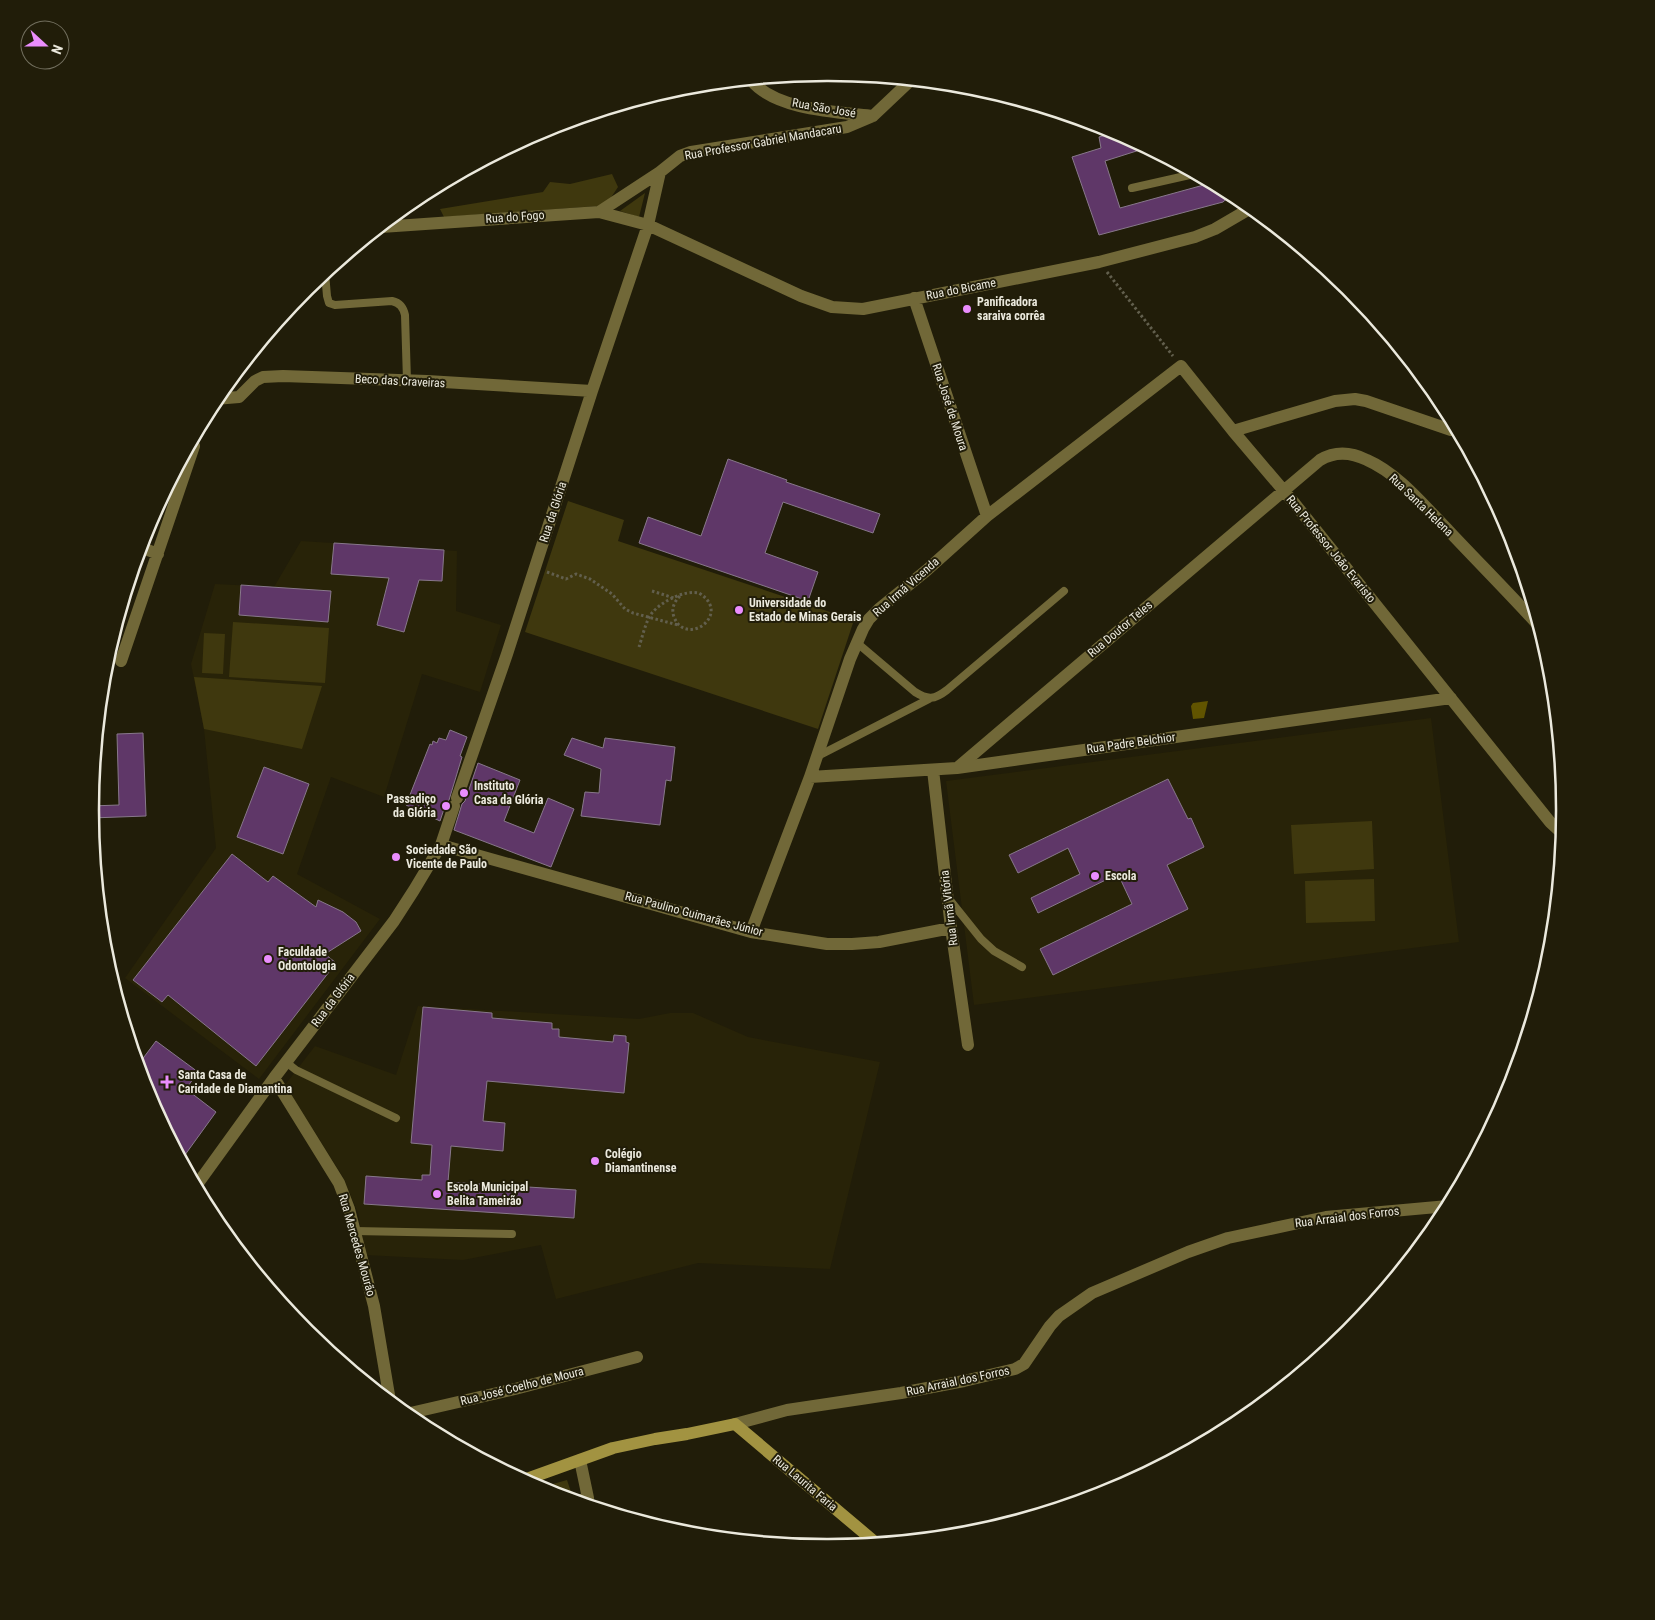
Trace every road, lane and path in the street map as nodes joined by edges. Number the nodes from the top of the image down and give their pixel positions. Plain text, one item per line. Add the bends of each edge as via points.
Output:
1 (755, 85) edge
2 (905, 86) edge
3 (873, 116) junction
4 (660, 172) junction
5 (1186, 176) edge
6 (1132, 188) dead end
7 (599, 212) junction
8 (1244, 212) edge
9 (648, 225) junction
10 (392, 226) edge
11 (1099, 262) junction
12 (325, 282) edge
13 (914, 298) junction
14 (1182, 366) junction
15 (407, 381) junction
16 (592, 391) junction
17 (227, 398) edge
18 (1448, 429) edge
19 (1233, 432) junction
20 (190, 456) edge
21 (1284, 490) junction
22 (986, 516) junction
23 (147, 550) edge
24 (158, 554) junction
25 (535, 568) junction
26 (652, 591) dead end
27 (1064, 591) dead end
28 (680, 596) junction
29 (674, 598) junction
30 (1530, 616) edge
31 (650, 617) junction
32 (679, 625) junction
33 (856, 642) junction
34 (639, 647) dead end
35 (122, 661) dead end
36 (1451, 698) junction
37 (929, 699) junction
38 (817, 756) junction
39 (957, 768) junction
40 (933, 770) junction
41 (810, 778) junction
42 (1556, 827) edge
43 (441, 845) junction
44 (948, 898) junction
45 (951, 928) junction
46 (751, 932) junction
47 (1022, 966) dead end
48 (968, 1045) dead end
49 (286, 1062) junction
50 (274, 1078) junction
51 (396, 1118) dead end
52 (200, 1180) edge
53 (1438, 1207) edge
54 (355, 1231) junction
55 (512, 1234) dead end
56 (637, 1357) dead end
57 (389, 1391) edge
58 (417, 1412) edge
59 (734, 1424) junction
60 (580, 1460) junction
61 (534, 1476) edge
62 (588, 1498) edge
63 (869, 1537) edge

1 - 3 street, Rua São José via 769,95 793,104
2 - 3 street, Rua Professor Gabriel Mandacaru
3 - 4 street, Rua Professor Gabriel Mandacaru via 848,127 691,152
4 - 7 street, Rua Professor Gabriel Mandacaru
4 - 9 street
5 - 6 lane
7 - 9 street, Rua do Fogo
7 - 10 street, Rua do Fogo
8 - 11 street, Rua do Bicame via 1195,237
9 - 13 street, Rua do Bicame via 801,296 832,307 863,309
9 - 16 street, Rua da Glória
11 - 13 street, Rua do Bicame
11 - 14 path
12 - 15 lane via 329,303 392,301 403,309
13 - 22 street, Rua José de Moura
14 - 19 street, Rua Professor João Evaristo
14 - 22 street, Rua Irmã Vicenda
15 - 16 street, Beco das Craveiras
15 - 17 street, Beco das Craveiras via 263,377 239,397
16 - 25 street, Rua da Glória
18 - 19 street via 1356,399 1335,401
19 - 21 street, Rua Professor João Evaristo
20 - 24 street
21 - 30 street, Rua Santa Helena via 1330,455 1350,454 1373,462 1400,482
21 - 36 street, Rua Professor João Evaristo
21 - 39 street, Rua Doutor Teles
22 - 33 street, Rua Irmã Vicenda via 869,619
23 - 24 street
24 - 35 street
25 - 31 path via 566,579 576,574 590,579 612,594 625,609
25 - 43 street, Rua da Glória
26 - 29 path
27 - 37 lane via 946,690
28 - 29 path
28 - 32 path via 673,607
28 - 32 path via 686,592 699,593 709,601 711,613 701,628 690,630
29 - 31 path
31 - 32 path
31 - 34 path
33 - 37 lane via 915,692
33 - 38 street, Rua Irmã Vicenda
36 - 39 street, Rua Padre Belchior
36 - 42 street, Rua Professor João Evaristo
37 - 38 lane
38 - 41 street, Rua Irmã Vicenda
39 - 40 street, Rua Padre Belchior
40 - 41 street, Rua Padre Belchior
40 - 44 street, Rua Irmã Vitória
41 - 46 street, Rua Irmã Vicenda
43 - 46 street, Rua Paulino Guimarães Júnior
43 - 49 street, Rua da Glória via 394,921
44 - 45 street, Rua Irmã Vitória
44 - 47 lane via 994,951
45 - 46 street, Rua Paulino Guimarães Júnior via 852,944 827,944
45 - 48 street, Rua Irmã Vitória
49 - 50 street, Rua da Glória
49 - 51 lane via 296,1070
50 - 52 street, Rua da Glória
50 - 54 street, Rua Mercedes Mourão via 339,1183
53 - 59 street, Rua Arraial dos Forros via 1326,1218 1228,1238 1092,1293 1059,1316 1024,1364 1015,1369 901,1393 787,1410
54 - 55 lane
54 - 57 street, Rua Mercedes Mourão via 374,1306
56 - 58 street, Rua José Coelho de Moura
59 - 60 main road, Rua Arraial dos Forros via 614,1448
59 - 63 main road, Rua Laurita Faria
60 - 61 main road, Rua Arraial dos Forros
60 - 62 street

